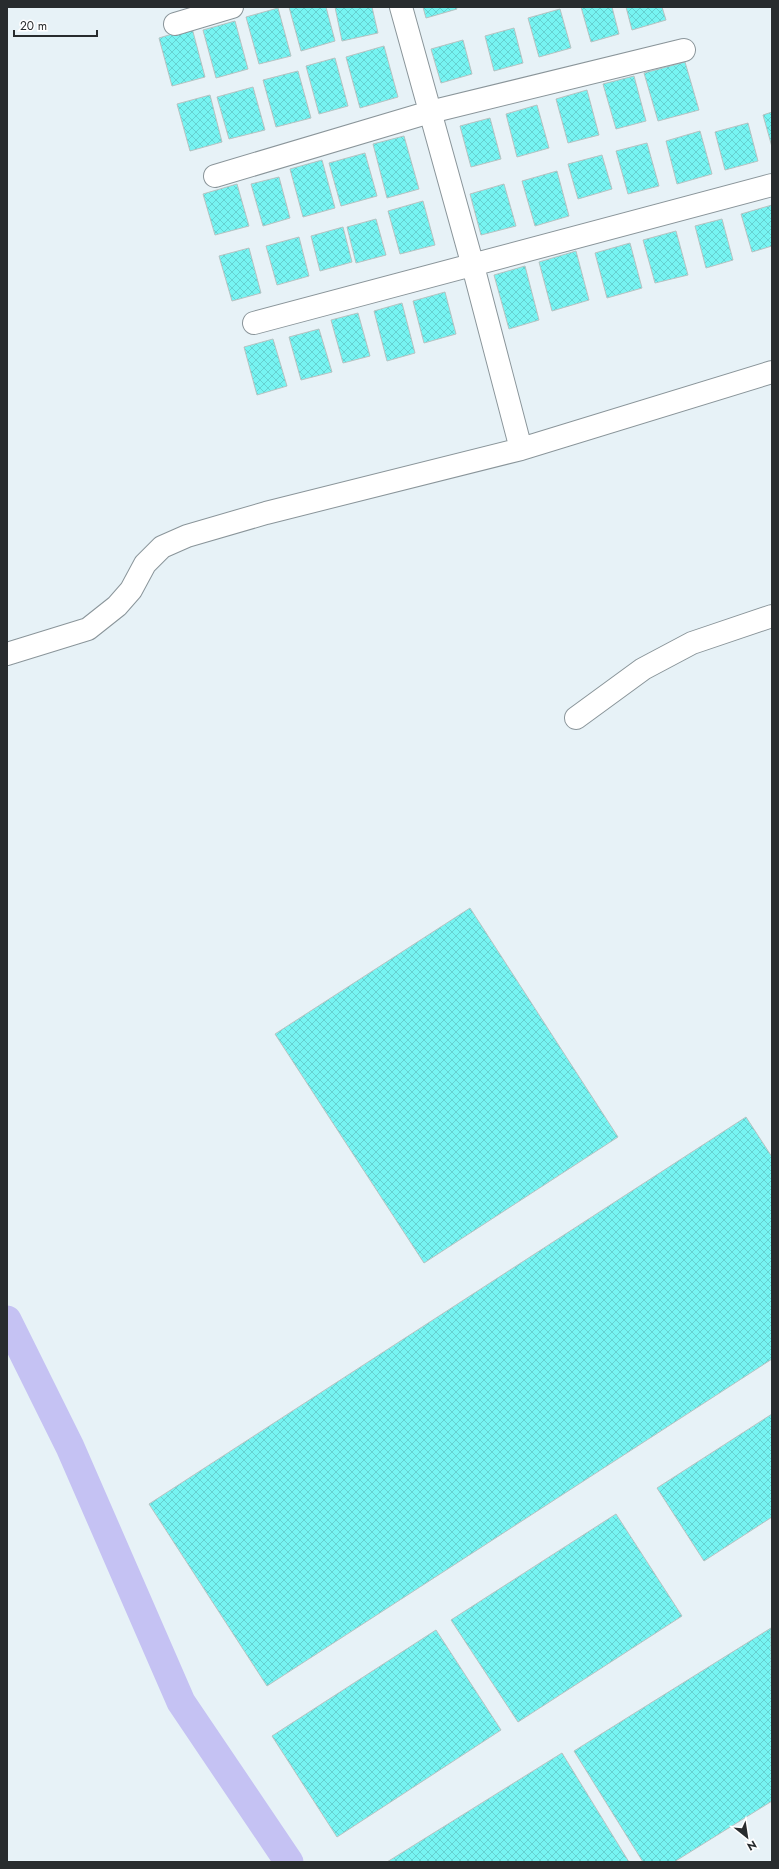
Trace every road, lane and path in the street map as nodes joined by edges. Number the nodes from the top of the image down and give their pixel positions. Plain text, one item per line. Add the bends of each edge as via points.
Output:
1 (232, 7) edge
2 (401, 7) edge
3 (175, 24) dead end
4 (684, 50) dead end
5 (430, 112) junction
6 (215, 176) dead end
7 (772, 185) edge
8 (473, 266) junction
9 (254, 323) dead end
10 (772, 372) edge
11 (521, 449) junction
12 (772, 616) edge
13 (7, 654) edge
14 (576, 718) dead end

1 - 3 street
2 - 5 street
4 - 5 street
5 - 6 street
5 - 8 street
7 - 8 street
8 - 9 street
8 - 11 street
10 - 11 street
11 - 13 street via 266,513 187,536 162,547 145,564 117,606 88,629
12 - 14 street via 692,643 643,668

